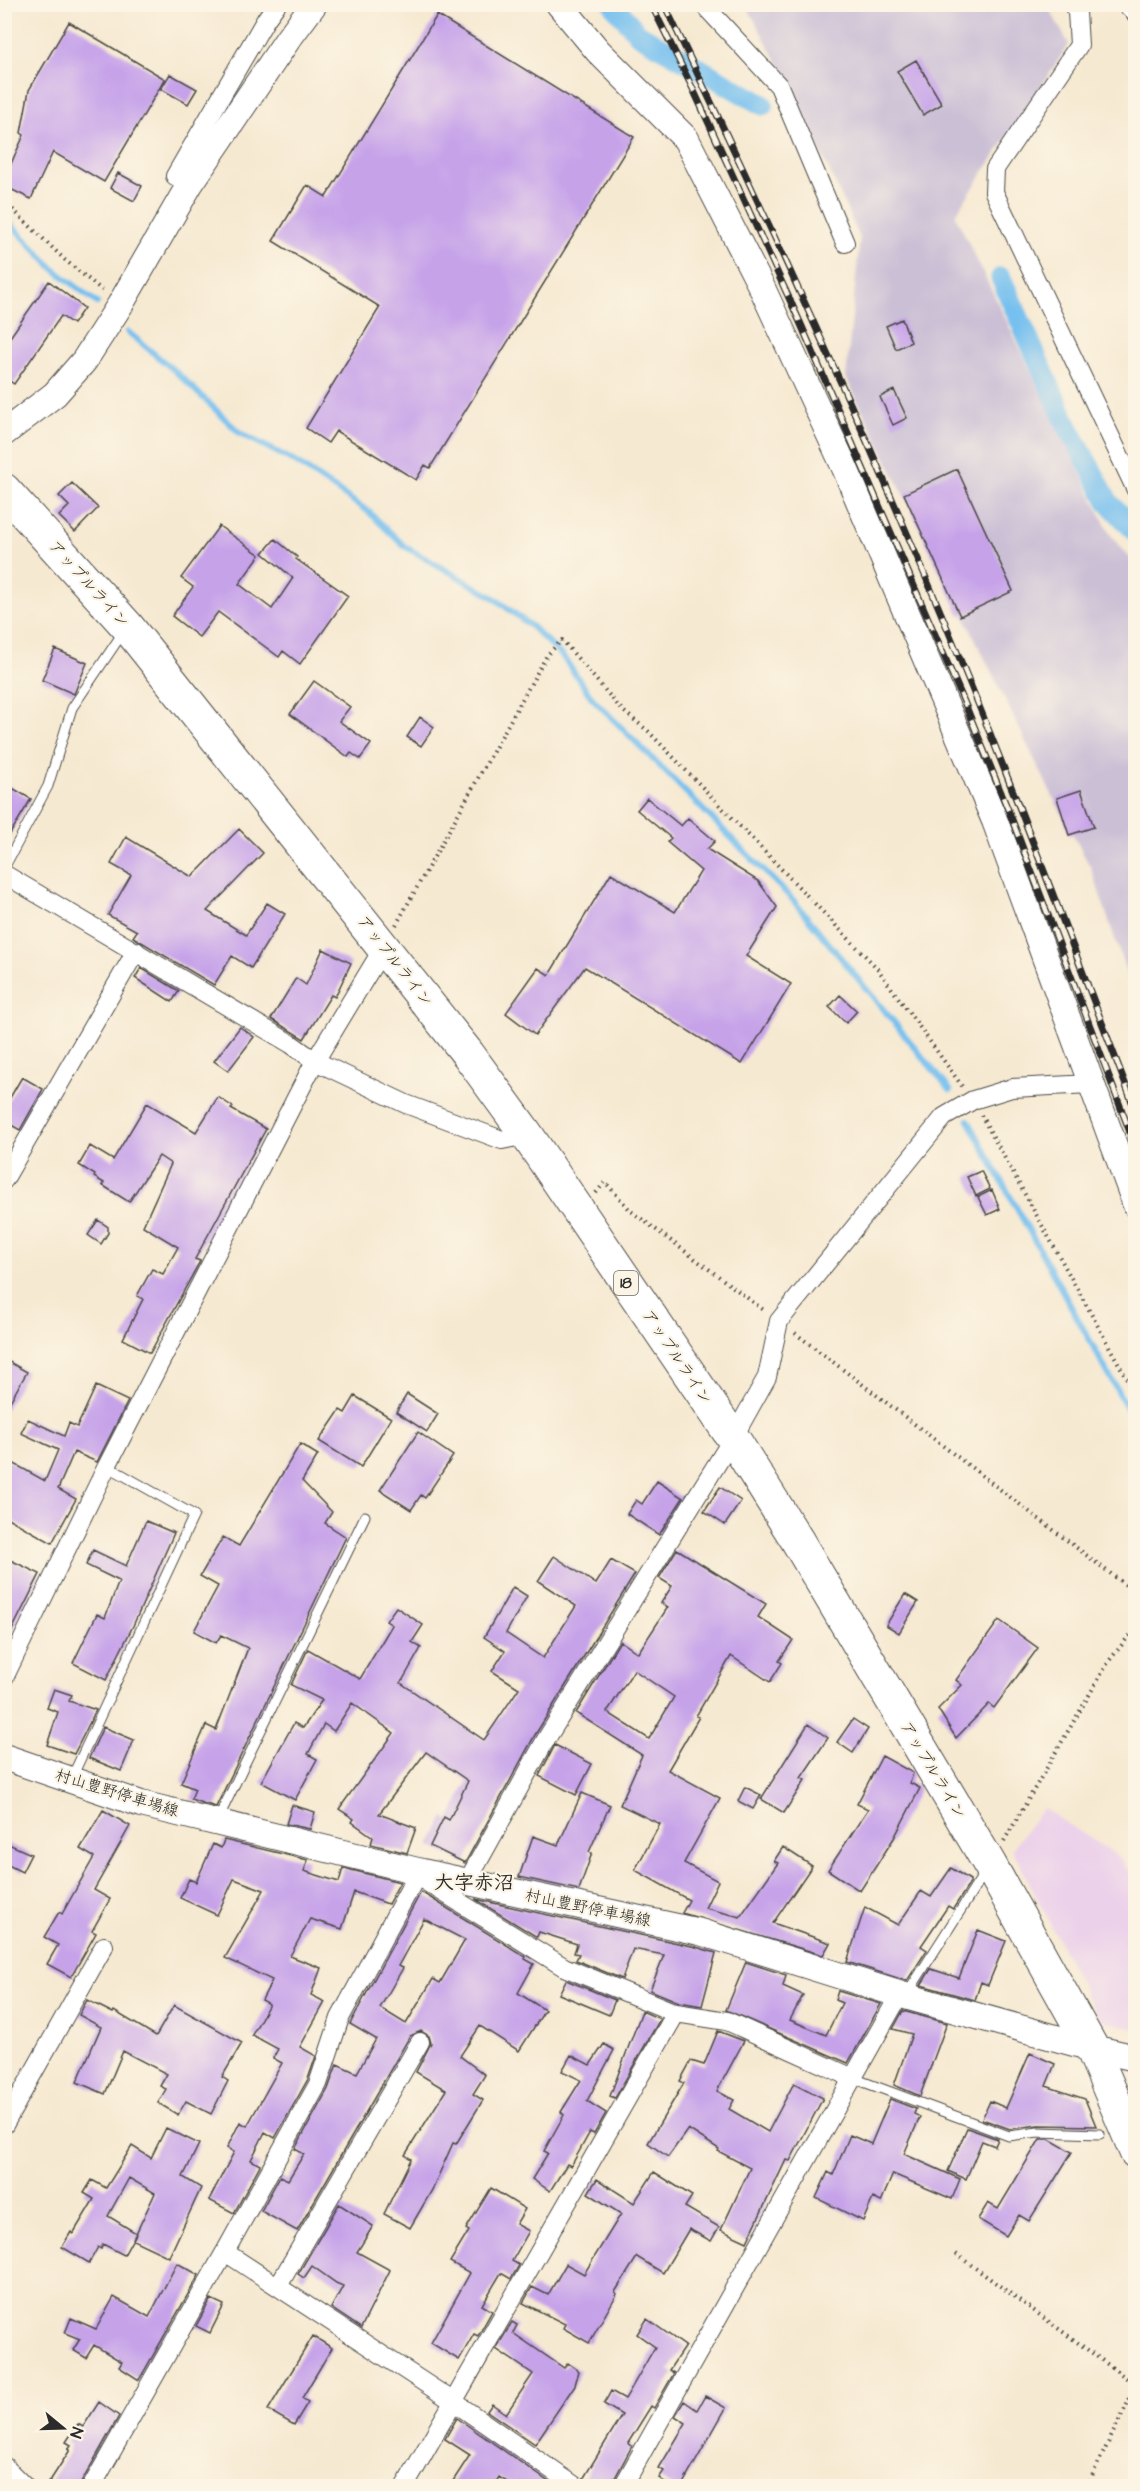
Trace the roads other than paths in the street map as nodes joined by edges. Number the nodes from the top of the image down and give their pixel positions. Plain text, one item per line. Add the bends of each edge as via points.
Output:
1 (277, 4) edge
2 (314, 4) edge
3 (560, 4) edge
4 (703, 4) edge
5 (1072, 4) edge
6 (1126, 4) edge
7 (1136, 14) edge
8 (190, 184) junction
9 (845, 243) dead end
10 (4, 433) edge
11 (4, 490) edge
12 (1136, 490) edge
13 (127, 626) junction
14 (4, 868) edge
15 (4, 874) edge
16 (384, 947) junction
17 (136, 951) junction
18 (315, 1061) junction
19 (1091, 1084) junction
20 (527, 1135) junction
21 (4, 1180) edge
22 (1136, 1205) edge
23 (733, 1438) junction
24 (107, 1466) junction
25 (365, 1516) dead end
26 (4, 1678) edge
27 (4, 1757) edge
28 (71, 1779) junction
29 (217, 1821) junction
30 (990, 1865) junction
31 (411, 1871) junction
32 (467, 1882) junction
33 (104, 1947) dead end
34 (903, 1995) junction
35 (676, 2013) junction
36 (420, 2042) dead end
37 (1092, 2048) junction
38 (1136, 2058) edge
39 (853, 2078) junction
40 (4, 2125) edge
41 (1100, 2134) dead end
42 (1136, 2152) edge
43 (225, 2252) junction
44 (278, 2286) junction
45 (454, 2402) junction
46 (4, 2466) edge
47 (24, 2487) edge
48 (92, 2487) edge
49 (405, 2487) edge
50 (575, 2487) edge
51 (623, 2487) edge

1 - 8 street via 175,176
2 - 8 street
3 - 19 street via 598,51 686,139 763,290 845,468 995,821
4 - 9 street via 779,86
5 - 12 street via 1077,12 1079,45 995,169 994,192
6 - 7 street
8 - 10 street via 84,361 56,394
11 - 13 highway, アップルライン / 18
13 - 14 lane via 72,708 48,786
13 - 16 highway, アップルライン / 18
15 - 17 street
16 - 18 street
16 - 20 highway, アップルライン / 18
17 - 18 street
17 - 21 street
18 - 20 street via 406,1104 502,1140
18 - 24 street
19 - 22 street
19 - 23 street via 1012,1088 973,1100 944,1117 779,1320 767,1377
20 - 23 highway, アップルライン / 18
23 - 30 highway, アップルライン / 18
23 - 32 street via 545,1741
24 - 26 street
24 - 28 lane via 194,1515
25 - 29 lane
27 - 28 street, 村山豊野停車場線
28 - 29 street, 村山豊野停車場線 via 141,1804
29 - 31 street, 村山豊野停車場線
30 - 34 lane
30 - 37 highway, アップルライン / 18
31 - 32 street, 村山豊野停車場線
31 - 35 street via 564,1967
31 - 43 street via 340,2019 318,2084
32 - 34 street, 村山豊野停車場線 via 700,1932
33 - 40 street
34 - 37 street, 村山豊野停車場線
34 - 39 street
35 - 39 street via 727,2021
35 - 45 street
36 - 44 street
37 - 38 street, 村山豊野停車場線
37 - 42 highway, アップルライン / 18
39 - 41 lane via 1009,2136 1038,2132
39 - 51 street
43 - 44 street
43 - 48 street
44 - 45 street
45 - 49 street
45 - 50 street
46 - 47 street

